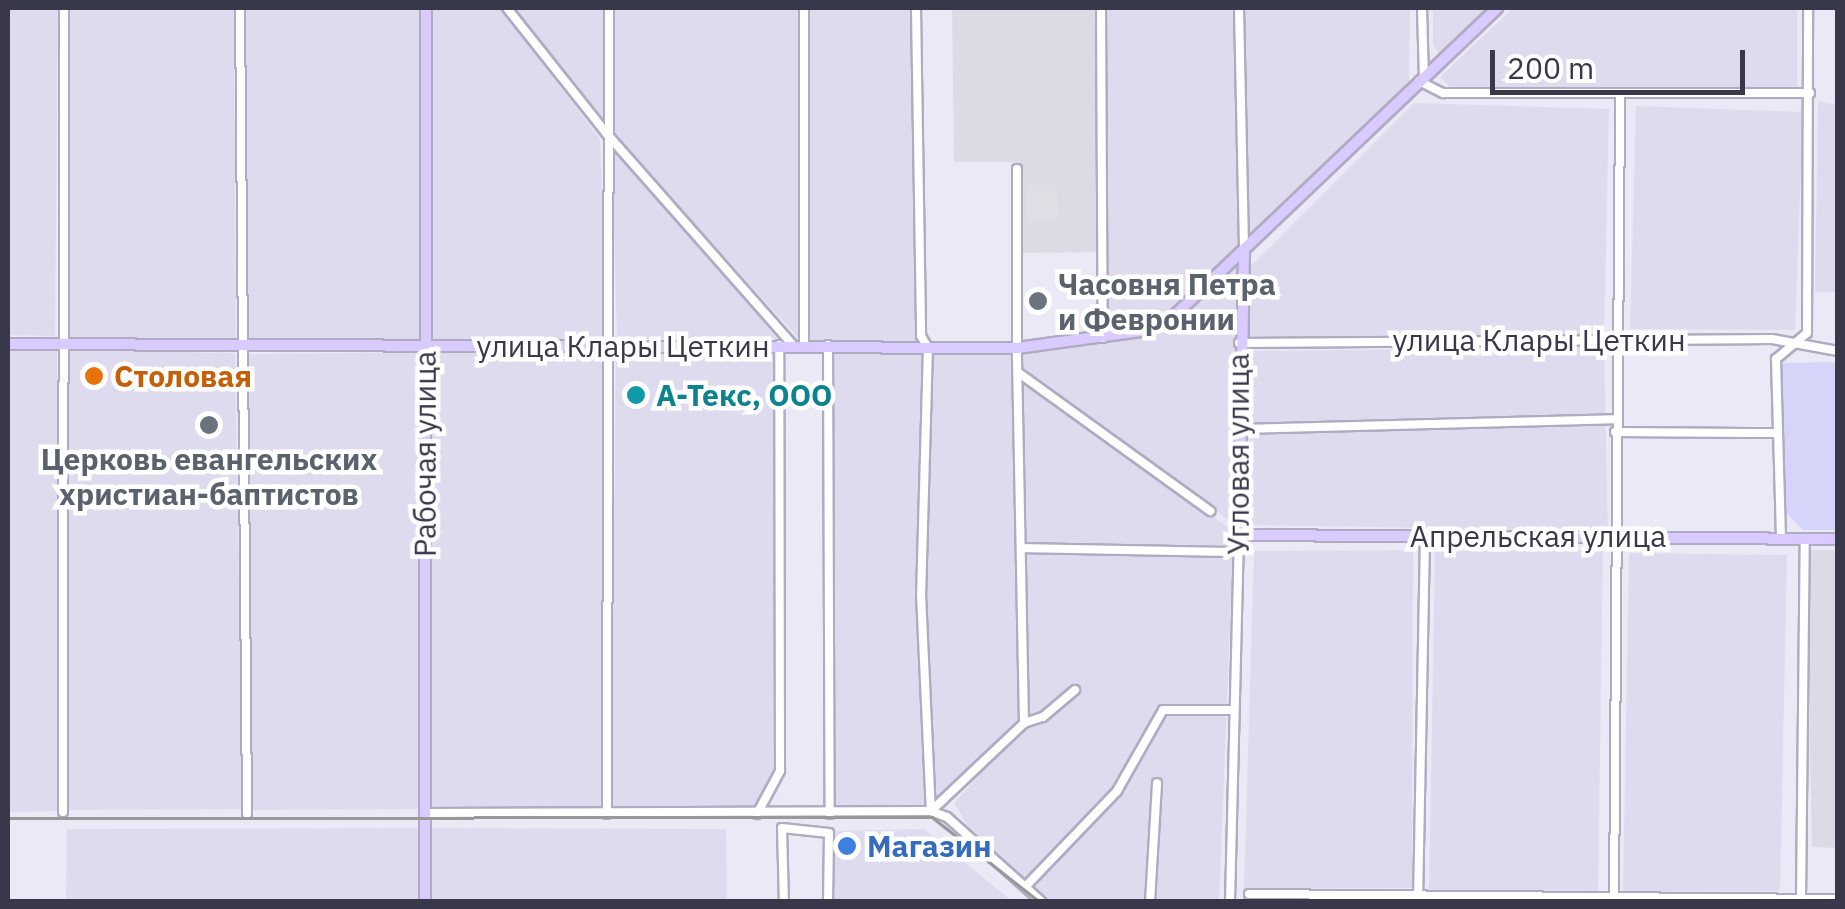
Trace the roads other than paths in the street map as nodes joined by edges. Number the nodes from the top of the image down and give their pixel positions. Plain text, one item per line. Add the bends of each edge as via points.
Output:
1 (64, 8) edge
2 (240, 8) edge
3 (426, 8) edge
4 (508, 8) edge
5 (609, 8) edge
6 (804, 8) edge
7 (916, 8) edge
8 (1101, 8) edge
9 (1238, 8) edge
10 (1422, 8) edge
11 (1497, 8) edge
12 (1808, 8) edge
13 (1421, 80) junction
14 (1810, 92) junction
15 (1620, 97) junction
16 (607, 134) junction
17 (1018, 169) dead end
18 (1244, 252) junction
19 (1616, 338) junction
20 (1102, 339) junction
21 (925, 341) junction
22 (1238, 343) junction
23 (8, 344) edge
24 (779, 344) junction
25 (792, 344) junction
26 (63, 345) junction
27 (612, 345) junction
28 (804, 345) junction
29 (828, 345) junction
30 (1792, 345) junction
31 (426, 347) junction
32 (1017, 347) junction
33 (241, 348) junction
34 (1838, 351) edge
35 (1019, 372) junction
36 (1614, 420) junction
37 (1240, 429) junction
38 (1615, 432) junction
39 (1776, 433) junction
40 (1210, 511) dead end
41 (1239, 534) junction
42 (1425, 536) junction
43 (1620, 536) junction
44 (1781, 538) junction
45 (1806, 539) junction
46 (1838, 539) edge
47 (1023, 548) junction
48 (1238, 552) junction
49 (1075, 690) dead end
50 (1234, 710) junction
51 (1024, 723) junction
52 (1157, 783) dead end
53 (931, 811) junction
54 (63, 812) dead end
55 (425, 813) junction
56 (247, 814) dead end
57 (607, 814) junction
58 (756, 814) junction
59 (782, 814) junction
60 (830, 814) junction
61 (782, 828) junction
62 (1026, 886) junction
63 (1249, 894) dead end
64 (1419, 899) edge
65 (1838, 899) edge
66 (1614, 900) edge
67 (1801, 900) edge
68 (425, 902) edge
69 (784, 902) edge
70 (828, 902) edge
71 (1042, 902) edge
72 (1150, 902) edge
73 (1230, 902) edge

1 - 26 street
2 - 33 street
3 - 31 street, Рабочая улица
4 - 16 street
5 - 16 street
6 - 28 street
7 - 21 street
8 - 20 street
9 - 18 street, Угловая улица
10 - 13 street
11 - 13 street
12 - 14 street
13 - 15 street via 1443,93
13 - 18 street
14 - 15 street
14 - 30 street via 1807,332
15 - 19 street
16 - 25 street
16 - 27 street
17 - 32 street
18 - 20 street, улица Клары Цеткин via 1174,316
18 - 22 street, Угловая улица
19 - 22 street, улица Клары Цеткин
19 - 30 street, улица Клары Цеткин via 1772,339
19 - 36 street
20 - 32 street, улица Клары Цеткин
21 - 29 street, улица Клары Цеткин
21 - 32 street, улица Клары Цеткин
21 - 53 street via 922,594
22 - 37 street, Угловая улица
23 - 26 street, улица Клары Цеткин
24 - 25 street, улица Клары Цеткин
24 - 27 street, улица Клары Цеткин
24 - 58 street via 780,770
25 - 28 street, улица Клары Цеткин
26 - 33 street, улица Клары Цеткин
26 - 54 street
27 - 31 street, улица Клары Цеткин
27 - 57 street
28 - 29 street, улица Клары Цеткин
29 - 60 street
30 - 34 street, улица Клары Цеткин
30 - 39 street via 1776,359
31 - 33 street, улица Клары Цеткин
31 - 55 street, Рабочая улица
32 - 35 street
33 - 56 street
35 - 40 street
35 - 47 street
36 - 37 street
36 - 38 street
37 - 41 street, Угловая улица
38 - 39 street
38 - 43 street
39 - 44 street
41 - 42 street, Апрельская улица
41 - 48 street, Угловая улица
42 - 43 street, Апрельская улица
42 - 64 street
43 - 44 street, Апрельская улица
43 - 66 street
44 - 45 street, Апрельская улица
45 - 46 street, Апрельская улица
45 - 67 street
47 - 48 street
47 - 51 street
48 - 50 street, Угловая улица
49 - 51 street via 1043,717
50 - 62 street via 1163,710 1117,792
50 - 73 street, Угловая улица
51 - 53 street
52 - 72 street
53 - 60 street
53 - 62 street via 947,817
55 - 57 street
55 - 68 street, Рабочая улица
57 - 58 street
58 - 59 street
59 - 60 street
59 - 61 street
61 - 69 street
61 - 70 street via 828,834
62 - 71 street
63 - 64 street
64 - 66 street
65 - 67 street
66 - 67 street

